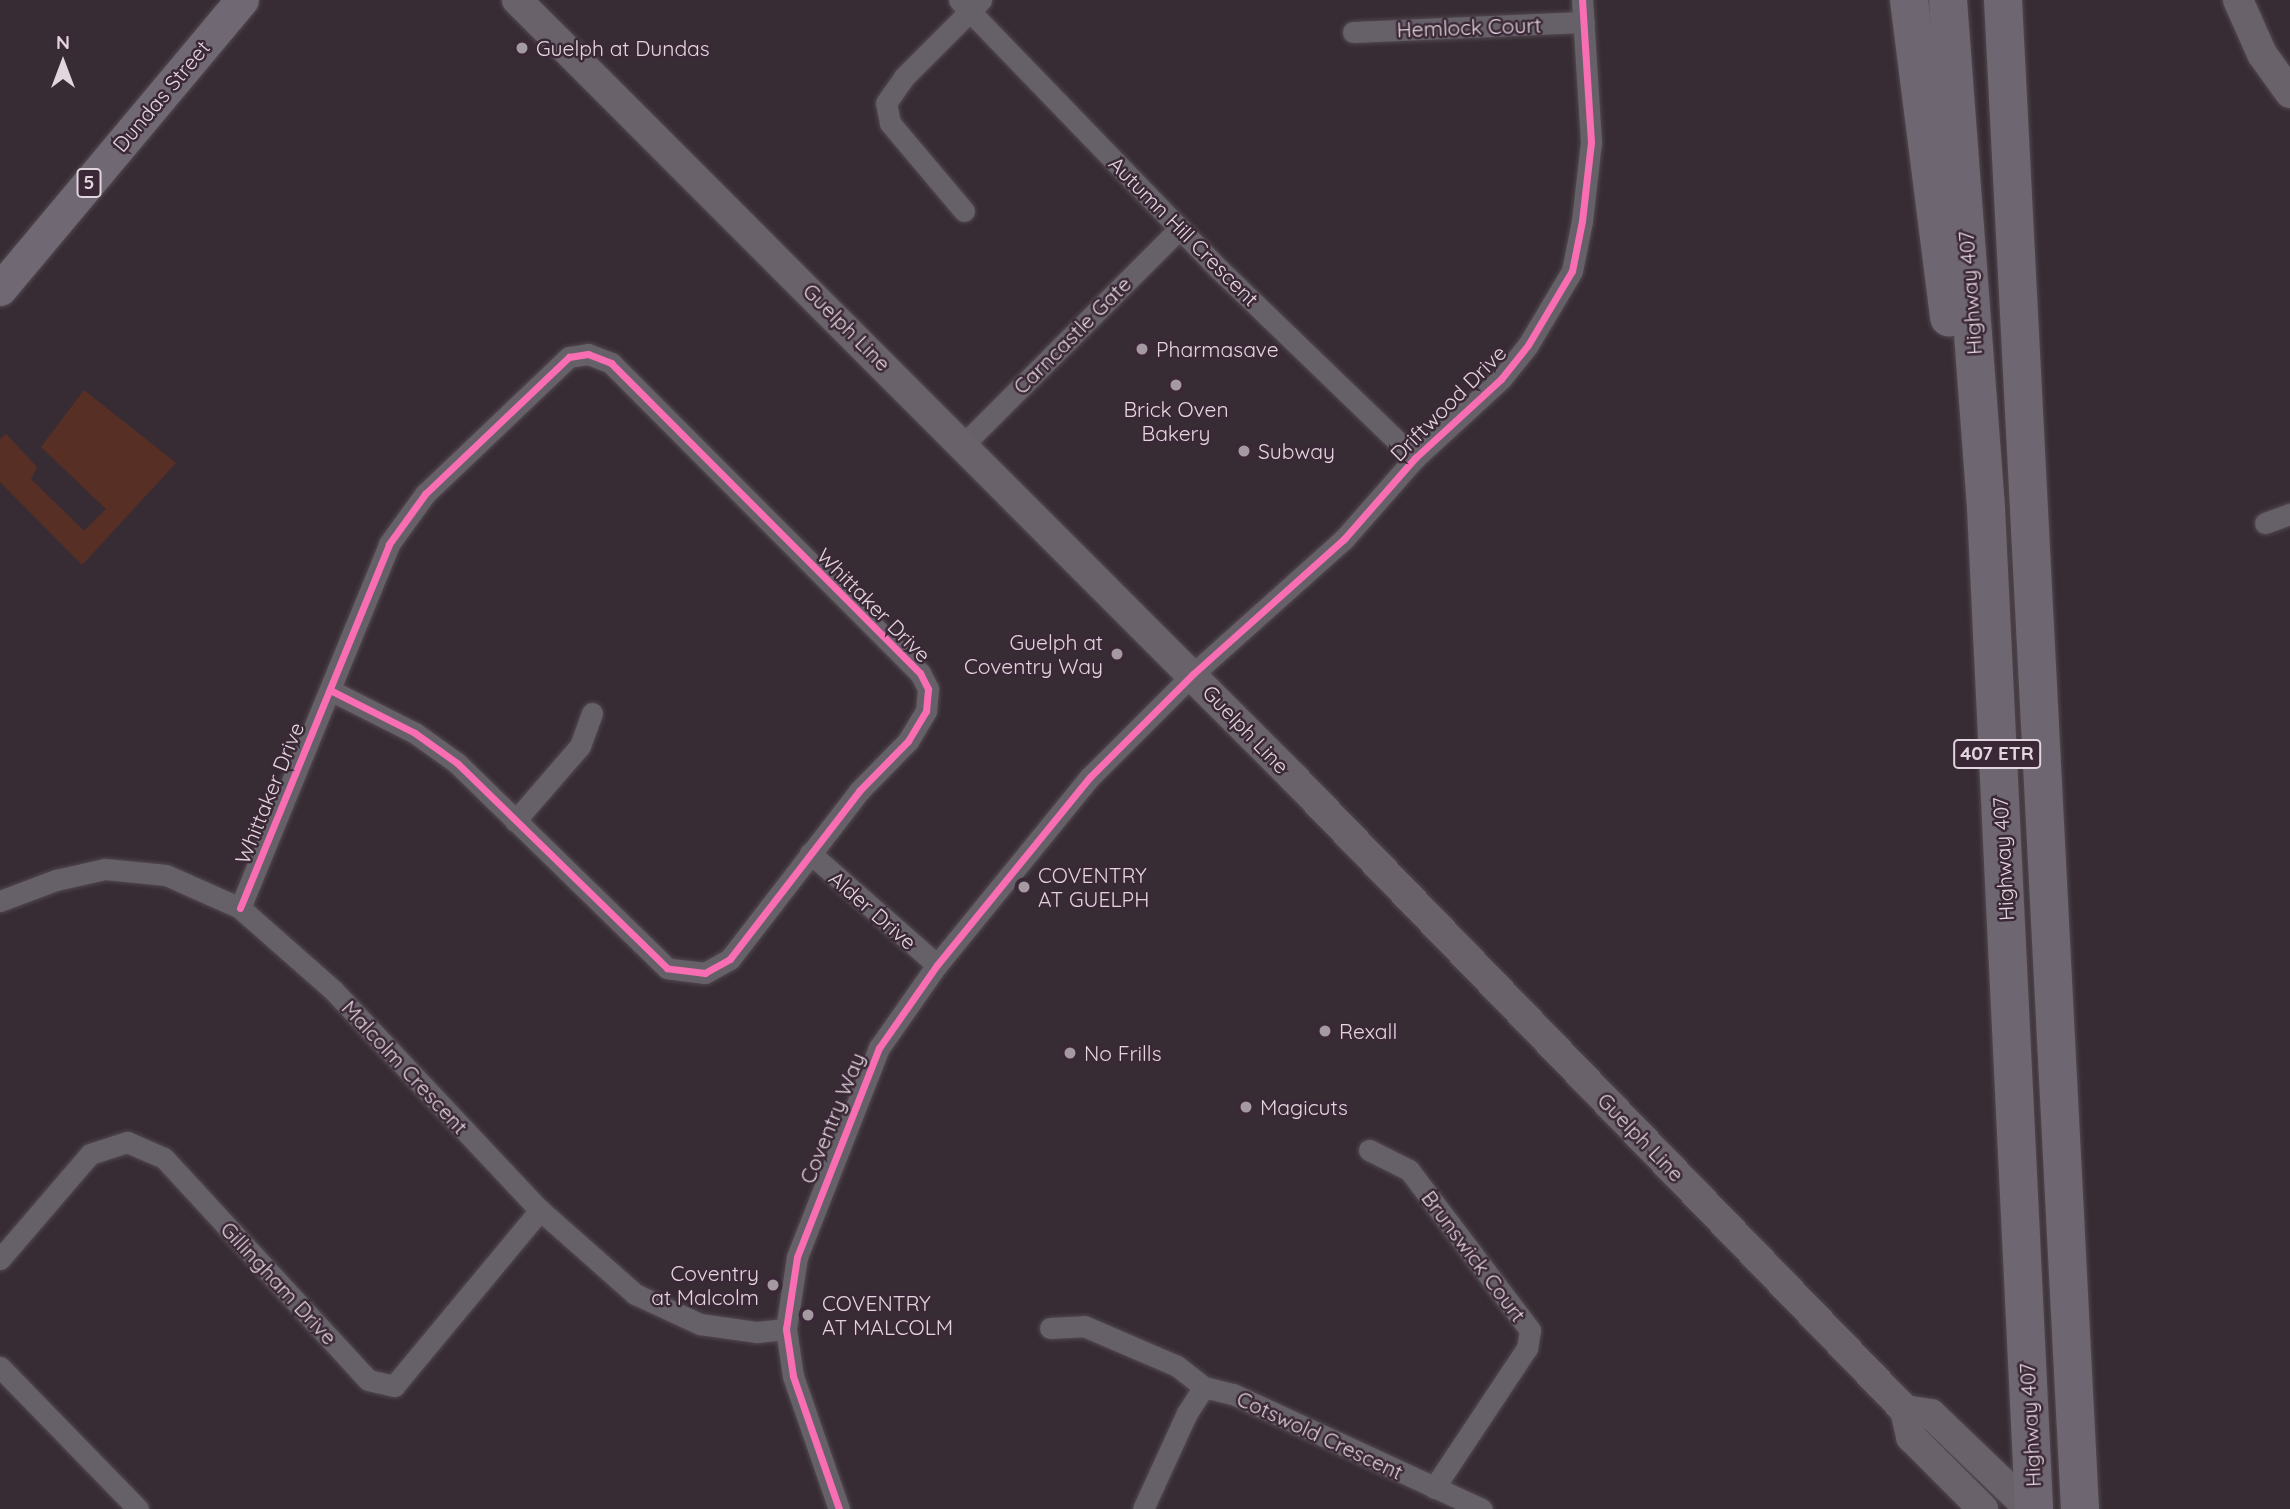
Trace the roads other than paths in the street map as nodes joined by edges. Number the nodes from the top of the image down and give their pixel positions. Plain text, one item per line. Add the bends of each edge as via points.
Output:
1 (242, 0) edge
2 (517, 0) edge
3 (1582, 0) edge
4 (1909, 0) edge
5 (1948, 0) edge
6 (2003, 0) edge
7 (2238, 0) edge
8 (970, 4) edge
9 (1584, 22) junction
10 (1353, 32) dead end
11 (2290, 93) edge
12 (964, 211) dead end
13 (1180, 228) junction
14 (0, 289) edge
15 (964, 444) junction
16 (1415, 458) junction
17 (1986, 508) junction
18 (2290, 514) edge
19 (2265, 523) dead end
20 (1193, 674) junction
21 (330, 690) junction
22 (592, 713) dead end
23 (515, 821) junction
24 (810, 853) junction
25 (0, 901) edge
26 (240, 908) junction
27 (937, 965) junction
28 (1369, 1150) dead end
29 (540, 1210) junction
30 (0, 1259) edge
31 (1049, 1328) dead end
32 (786, 1329) junction
33 (0, 1367) edge
34 (1204, 1387) junction
35 (1905, 1410) junction
36 (1434, 1488) junction
37 (138, 1509) edge
38 (839, 1509) edge
39 (1143, 1509) edge
40 (1482, 1509) edge
41 (1983, 1509) edge
42 (2032, 1509) edge
43 (2080, 1509) edge

1 - 14 main road, Dundas Street / 5
2 - 15 main road, Guelph Line
3 - 9 street, Driftwood Drive
4 - 17 highway via 1940,265
5 - 17 highway, Highway 407 / 407 ETR
6 - 43 highway, 407 ETR
7 - 11 main road via 2262,54
8 - 12 street via 886,103 890,123
8 - 13 street, Autumn Hill Crescent
9 - 10 street, Hemlock Court
9 - 16 street, Driftwood Drive via 1591,142 1572,271 1528,345 1501,379
13 - 15 street, Carncastle Gate
13 - 16 street, Autumn Hill Crescent
15 - 20 main road, Guelph Line
16 - 20 street, Driftwood Drive via 1292,590
17 - 42 highway, Highway 407 / 407 ETR
18 - 19 street
20 - 27 street, Coventry Way via 1072,797
20 - 35 main road, Guelph Line
21 - 23 street, Whittaker Drive via 415,733 457,763
21 - 24 street, Whittaker Drive via 389,544 425,494 551,370 569,357 588,354 611,363 920,673 928,689 926,711 908,741 860,790
21 - 26 street, Whittaker Drive
22 - 23 street via 580,746
23 - 24 street, Whittaker Drive via 667,968 705,973 730,959
24 - 27 street, Alder Drive
25 - 26 street, Malcolm Crescent via 56,880 104,869 166,875
26 - 29 street, Malcolm Crescent via 334,991
27 - 32 street, Coventry Way via 879,1048 864,1084 797,1257
28 - 36 street, Brunswick Court via 1409,1170 1530,1330 1527,1348
29 - 30 street, Gillingham Drive via 394,1386 368,1380 164,1158 127,1142 90,1154
29 - 32 street, Malcolm Crescent via 635,1294 663,1310 700,1324 757,1332
31 - 34 street via 1084,1326 1177,1366
32 - 38 street, Coventry Way via 793,1376
33 - 37 street
34 - 36 street, Cotswold Crescent via 1233,1394
34 - 39 street via 1187,1413
35 - 41 main road, Guelph Line via 1911,1437
35 - 42 main road, Guelph Line via 1931,1414
36 - 40 street, Cotswold Crescent

